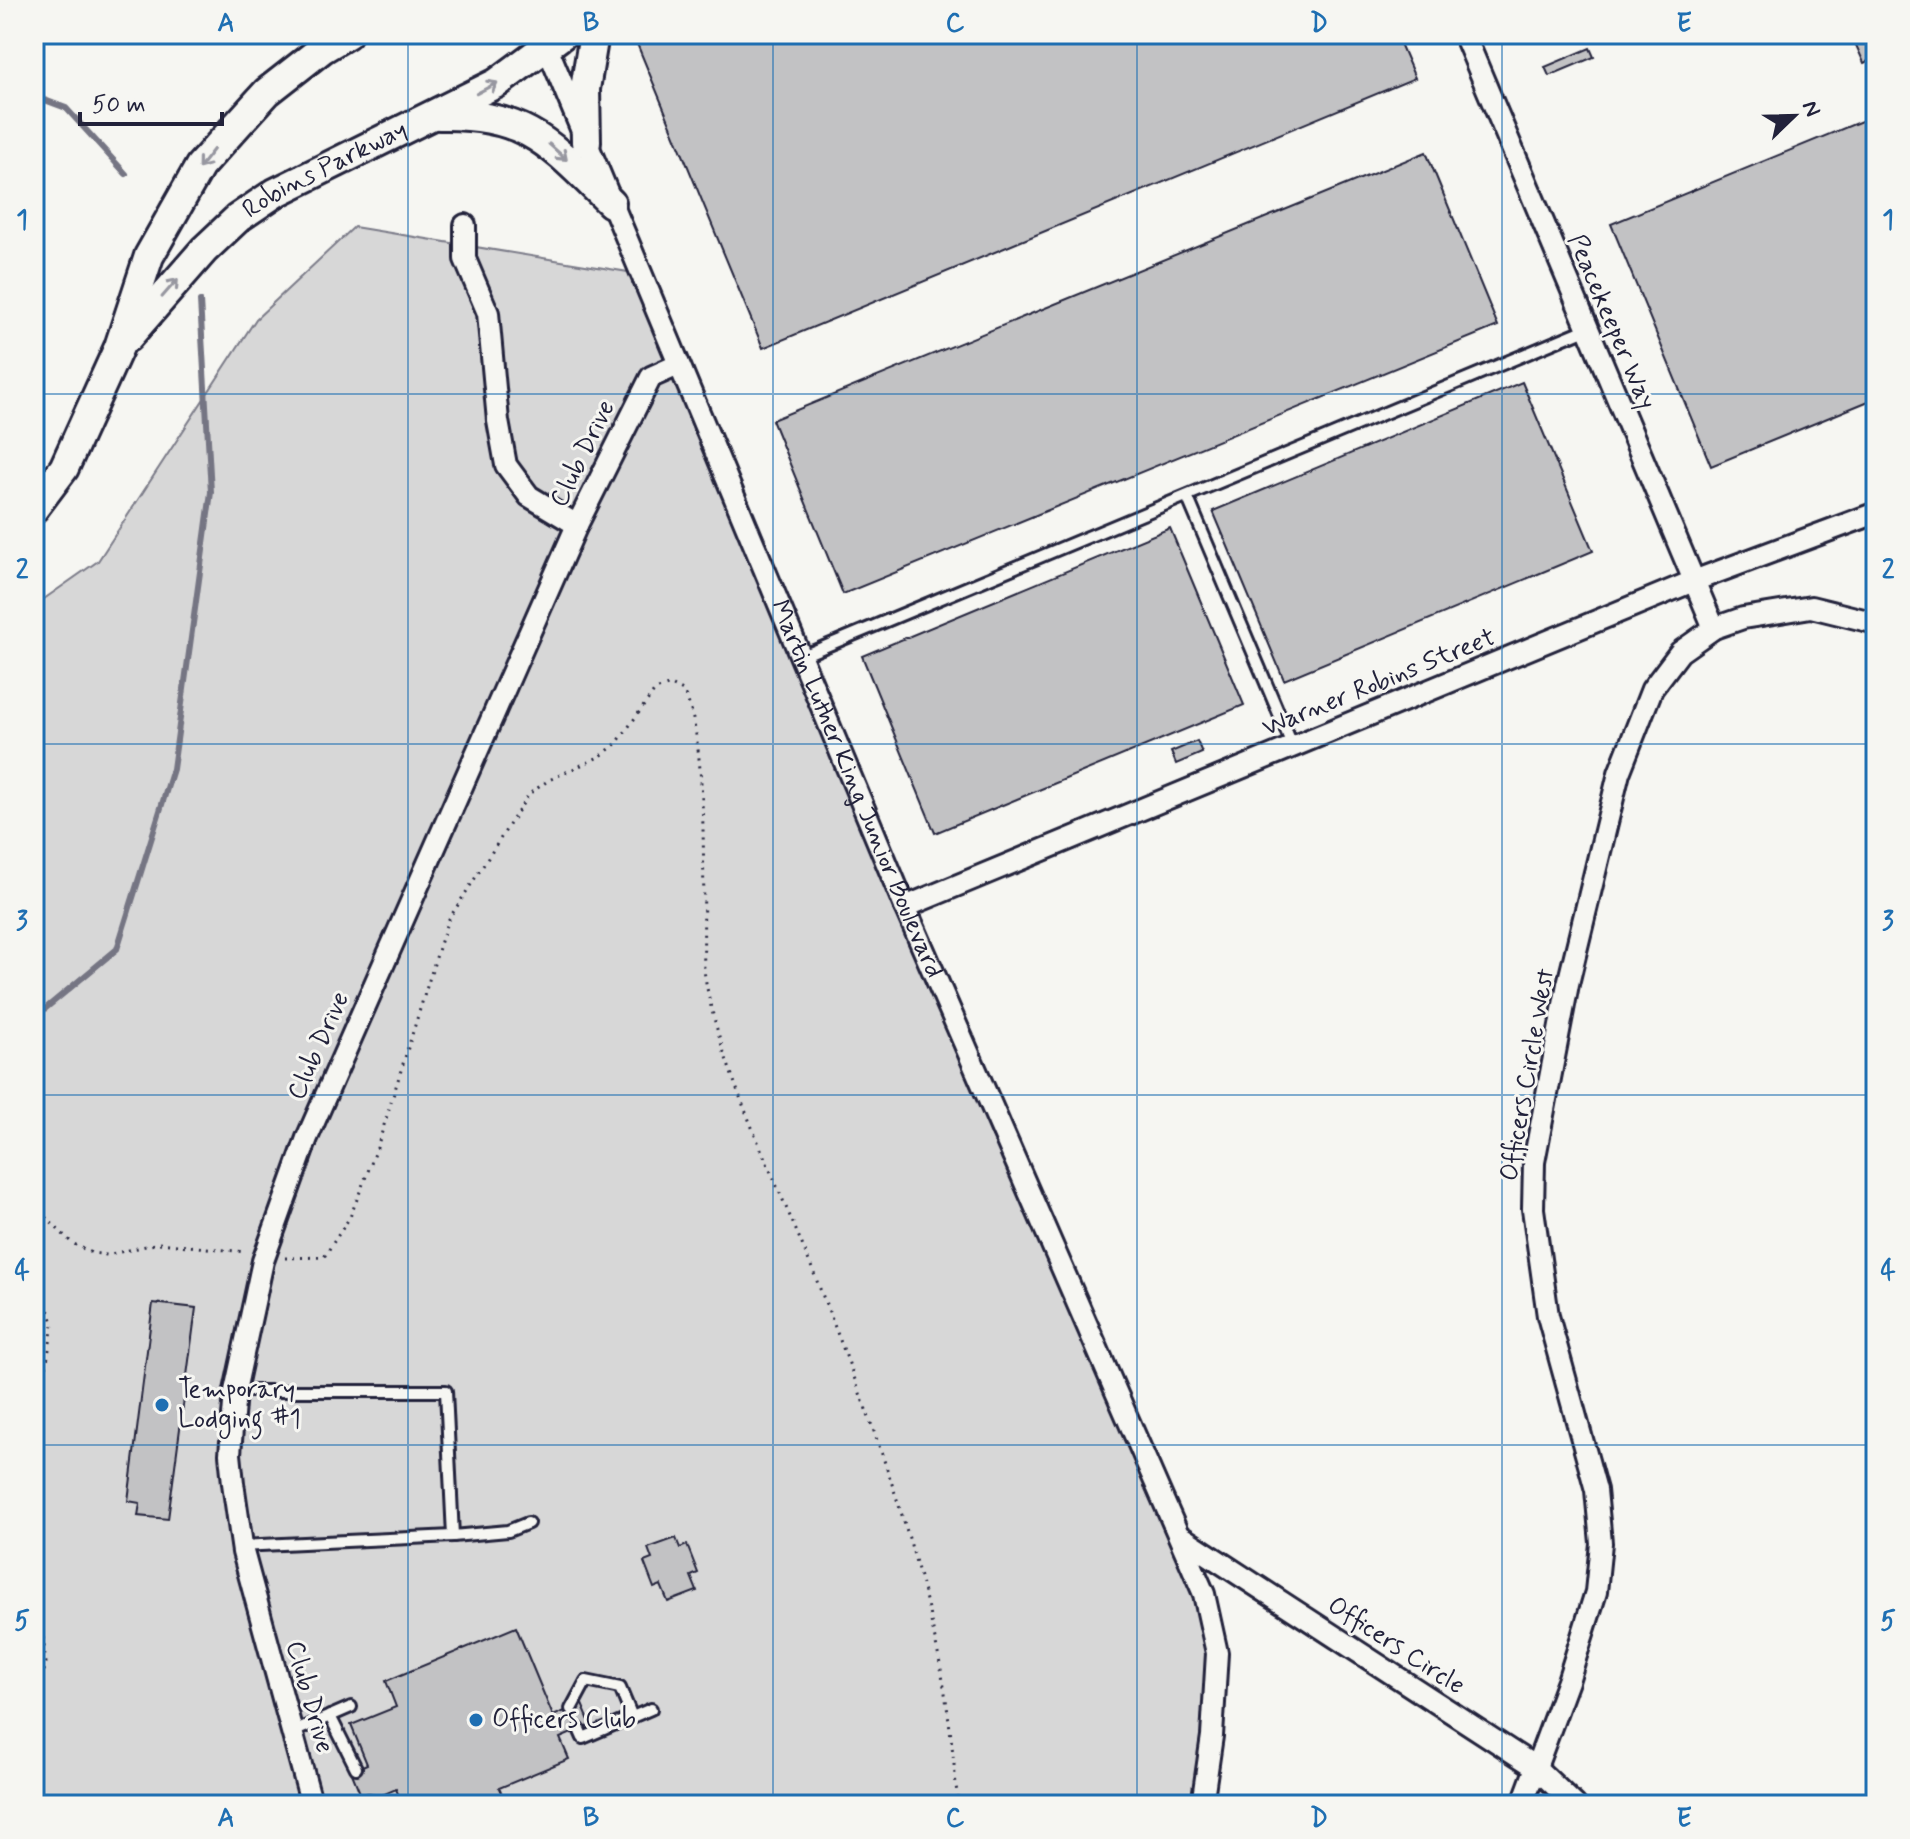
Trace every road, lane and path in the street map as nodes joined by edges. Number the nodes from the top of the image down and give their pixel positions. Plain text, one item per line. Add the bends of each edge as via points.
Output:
1 (347, 34) edge
2 (594, 34) edge
3 (1464, 34) edge
4 (550, 38) edge
5 (434, 115) junction
6 (586, 142) junction
7 (611, 203) junction
8 (465, 225) dead end
9 (1586, 329) junction
10 (119, 347) junction
11 (678, 365) junction
12 (1187, 496) junction
13 (34, 508) edge
14 (1876, 513) edge
15 (577, 525) junction
16 (1691, 582) junction
17 (1876, 623) edge
18 (1714, 628) junction
19 (800, 657) junction
20 (1293, 747) junction
21 (905, 907) junction
22 (34, 1206) edge
23 (265, 1255) junction
24 (34, 1303) edge
25 (235, 1391) junction
26 (34, 1444) edge
27 (34, 1454) edge
28 (528, 1523) dead end
29 (453, 1536) junction
30 (1183, 1538) junction
31 (242, 1546) junction
32 (351, 1707) dead end
33 (571, 1709) dead end
34 (651, 1709) dead end
35 (34, 1713) edge
36 (330, 1716) junction
37 (632, 1717) junction
38 (579, 1729) dead end
39 (291, 1733) junction
40 (1534, 1766) junction
41 (356, 1768) dead end
42 (312, 1805) edge
43 (958, 1805) edge
44 (1202, 1805) edge
45 (1522, 1805) edge
46 (1575, 1805) edge

1 -> 10 street, Robins Parkway via 267,92 200,166 149,256
2 - 6 street via 585,89
3 - 9 street, Peacekeeper Way
5 -> 4 street, Robins Parkway via 497,83
4 - 6 street, Martin Luther King Junior Boulevard
5 -> 7 street via 511,121 553,146
10 -> 5 street, Robins Parkway via 238,218 275,193
6 - 7 street, Martin Luther King Junior Boulevard
7 - 11 street, Martin Luther King Junior Boulevard
8 - 15 street via 465,259 488,313 506,465 529,496
9 - 12 lane
9 - 16 street, Peacekeeper Way
10 - 13 street, Robins Parkway via 64,468
11 - 15 street, Club Drive via 651,377
11 - 19 street, Martin Luther King Junior Boulevard
12 - 19 lane
12 - 20 lane
14 - 16 street, Warner Robins Street
15 - 23 street, Club Drive via 313,1124
16 - 18 street, Peacekeeper Way
16 - 20 street, Warner Robins Street
17 - 18 street, Officers Circle West via 1811,607
18 - 40 street, Officers Circle West via 1680,652 1652,689 1634,728 1568,984 1534,1162 1534,1221 1548,1316 1596,1490 1601,1543 1596,1592
19 - 21 street, Martin Luther King Junior Boulevard
20 - 21 street, Warner Robins Street
21 - 30 street, Martin Luther King Junior Boulevard
22 - 23 path via 72,1243 92,1253 107,1255 159,1243
23 - 25 street, Club Drive
23 - 43 path via 318,1258 328,1254 341,1235 376,1151 447,922 529,794 608,751 655,690 671,685 683,691 699,759 709,1001 852,1374 919,1578 944,1686
24 - 26 path via 50,1312 53,1332
25 - 29 lane via 446,1391
25 - 31 street, Club Drive via 230,1454
27 - 35 path via 35,1569 46,1663
28 - 29 lane via 508,1531
29 - 31 lane
30 - 40 street, Officers Circle
30 - 44 street via 1204,1594 1217,1653
31 - 39 street, Club Drive
32 - 36 lane
33 - 37 lane via 586,1681 620,1688
34 - 37 lane
36 - 39 lane
36 - 41 lane
37 - 38 lane via 583,1738
39 - 42 street, Club Drive
40 - 45 street, Officers Circle West
40 - 46 street, Officers Circle

